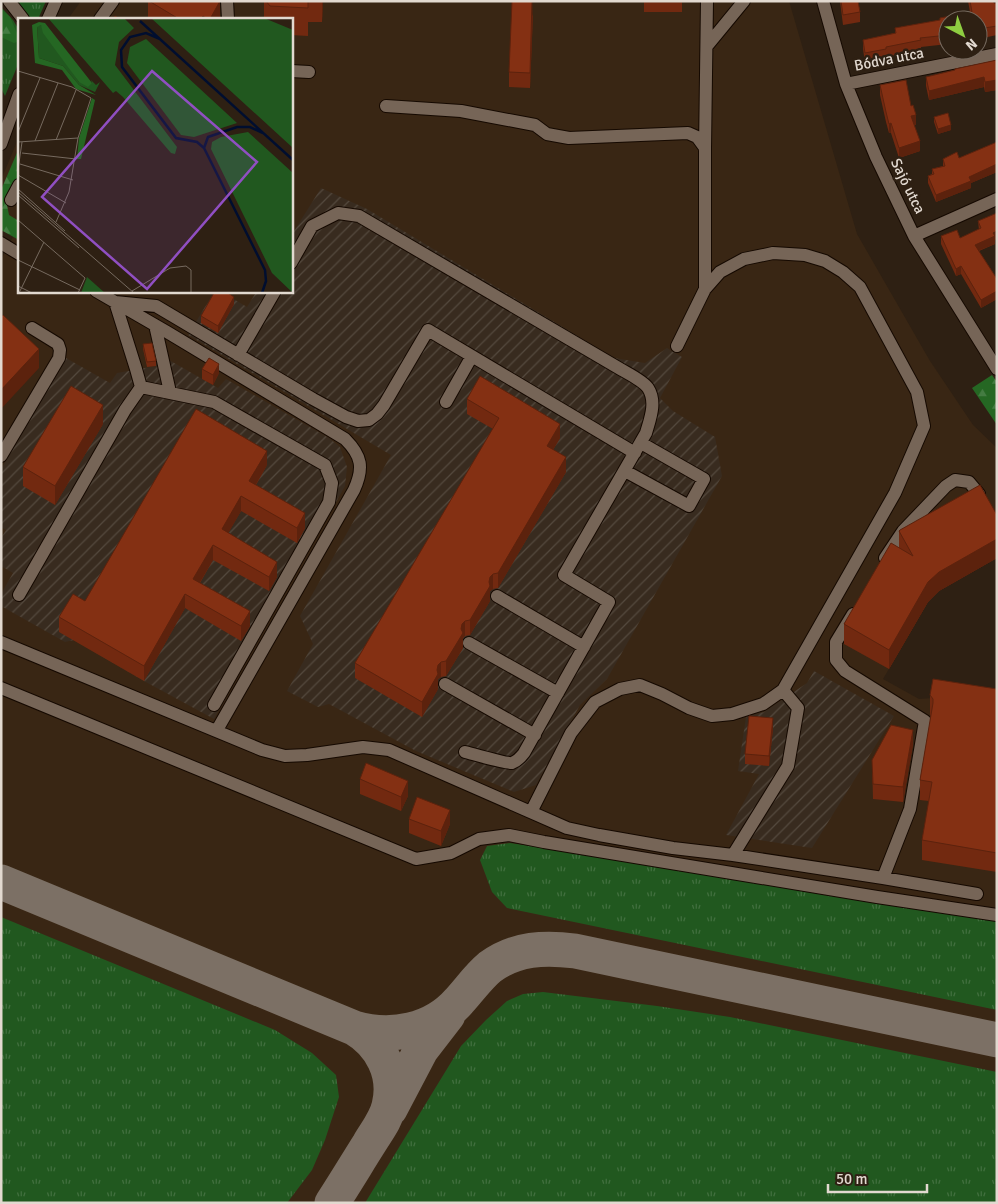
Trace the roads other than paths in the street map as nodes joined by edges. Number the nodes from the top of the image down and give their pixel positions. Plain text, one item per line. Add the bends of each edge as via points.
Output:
1 (9, 1) edge
2 (56, 1) edge
3 (113, 1) edge
4 (227, 1) edge
5 (708, 1) edge
6 (744, 1) edge
7 (823, 1) edge
8 (22, 18) edge
9 (48, 18) edge
10 (102, 18) edge
11 (228, 18) edge
12 (707, 46) junction
13 (997, 54) edge
14 (292, 70) edge
15 (309, 72) dead end
16 (846, 84) junction
17 (18, 97) edge
18 (386, 106) dead end
19 (1, 144) edge
20 (705, 148) junction
21 (18, 186) edge
22 (11, 200) dead end
23 (997, 200) edge
24 (914, 236) junction
25 (1, 243) edge
26 (18, 253) edge
27 (292, 261) edge
28 (704, 290) junction
29 (98, 292) edge
30 (274, 292) edge
31 (115, 302) junction
32 (155, 324) junction
33 (32, 328) dead end
34 (677, 346) dead end
35 (238, 355) junction
36 (472, 356) junction
37 (997, 369) edge
38 (140, 387) junction
39 (170, 392) junction
40 (446, 402) dead end
41 (638, 448) junction
42 (1, 456) edge
43 (625, 471) junction
44 (979, 494) edge
45 (880, 568) edge
46 (19, 595) dead end
47 (497, 596) dead end
48 (860, 601) edge
49 (1, 642) edge
50 (469, 642) dead end
51 (584, 647) junction
52 (445, 684) dead end
53 (1, 688) edge
54 (783, 690) junction
55 (558, 693) junction
56 (214, 705) dead end
57 (217, 730) junction
58 (535, 735) junction
59 (465, 752) dead end
60 (531, 812) junction
61 (733, 855) junction
62 (883, 878) junction
63 (977, 894) dead end
64 (997, 915) edge

1 - 8 street
2 - 9 street
3 - 10 street
4 - 11 street
5 - 12 street
6 - 12 street
7 - 16 street, Sajó utca
12 - 20 street
13 - 16 street, Bódva utca
14 - 15 street
16 - 24 street, Sajó utca
17 - 19 street
18 - 20 street via 461,111 535,125 547,134 569,138 688,133 697,137
20 - 28 street
21 - 22 street
23 - 24 street
24 - 37 street, Sajó utca
25 - 26 street
27 - 41 street via 312,226 338,213 359,216 647,386 652,398 652,411
28 - 34 street
28 - 54 street via 720,272 744,258 773,253 805,255 825,261 843,272 860,287 917,392 924,426 895,493
29 - 31 street
30 - 35 street
31 - 32 street
31 - 35 street via 156,306
31 - 38 street
32 - 39 street
32 - 57 street via 345,439 357,452 360,461 361,469 354,490
33 - 42 street via 58,344 59,358
35 - 36 street via 338,413 358,421 369,420 384,405 428,330
36 - 40 street
36 - 41 street
38 - 39 street
38 - 46 street
39 - 56 street via 214,402 325,465 332,483 329,502
41 - 43 street
41 - 43 street via 704,479 689,506
43 - 51 street via 564,575 610,602
44 - 45 street via 968,482 955,480 946,486 904,531
47 - 51 street
48 - 62 street via 836,642 836,660 845,671 925,721 910,809
49 - 57 street
50 - 55 street
51 - 55 street
52 - 58 street
53 - 64 street via 416,859 451,853 479,839 509,834 564,846
54 - 60 street via 763,704 732,714 712,716 640,685 620,689 594,702 571,733
54 - 61 street via 798,708 788,766
55 - 58 street
57 - 60 street via 262,750 285,756 363,748 390,750
58 - 59 street via 519,759 511,763
60 - 61 street via 567,828 599,835
61 - 62 street
62 - 63 street

